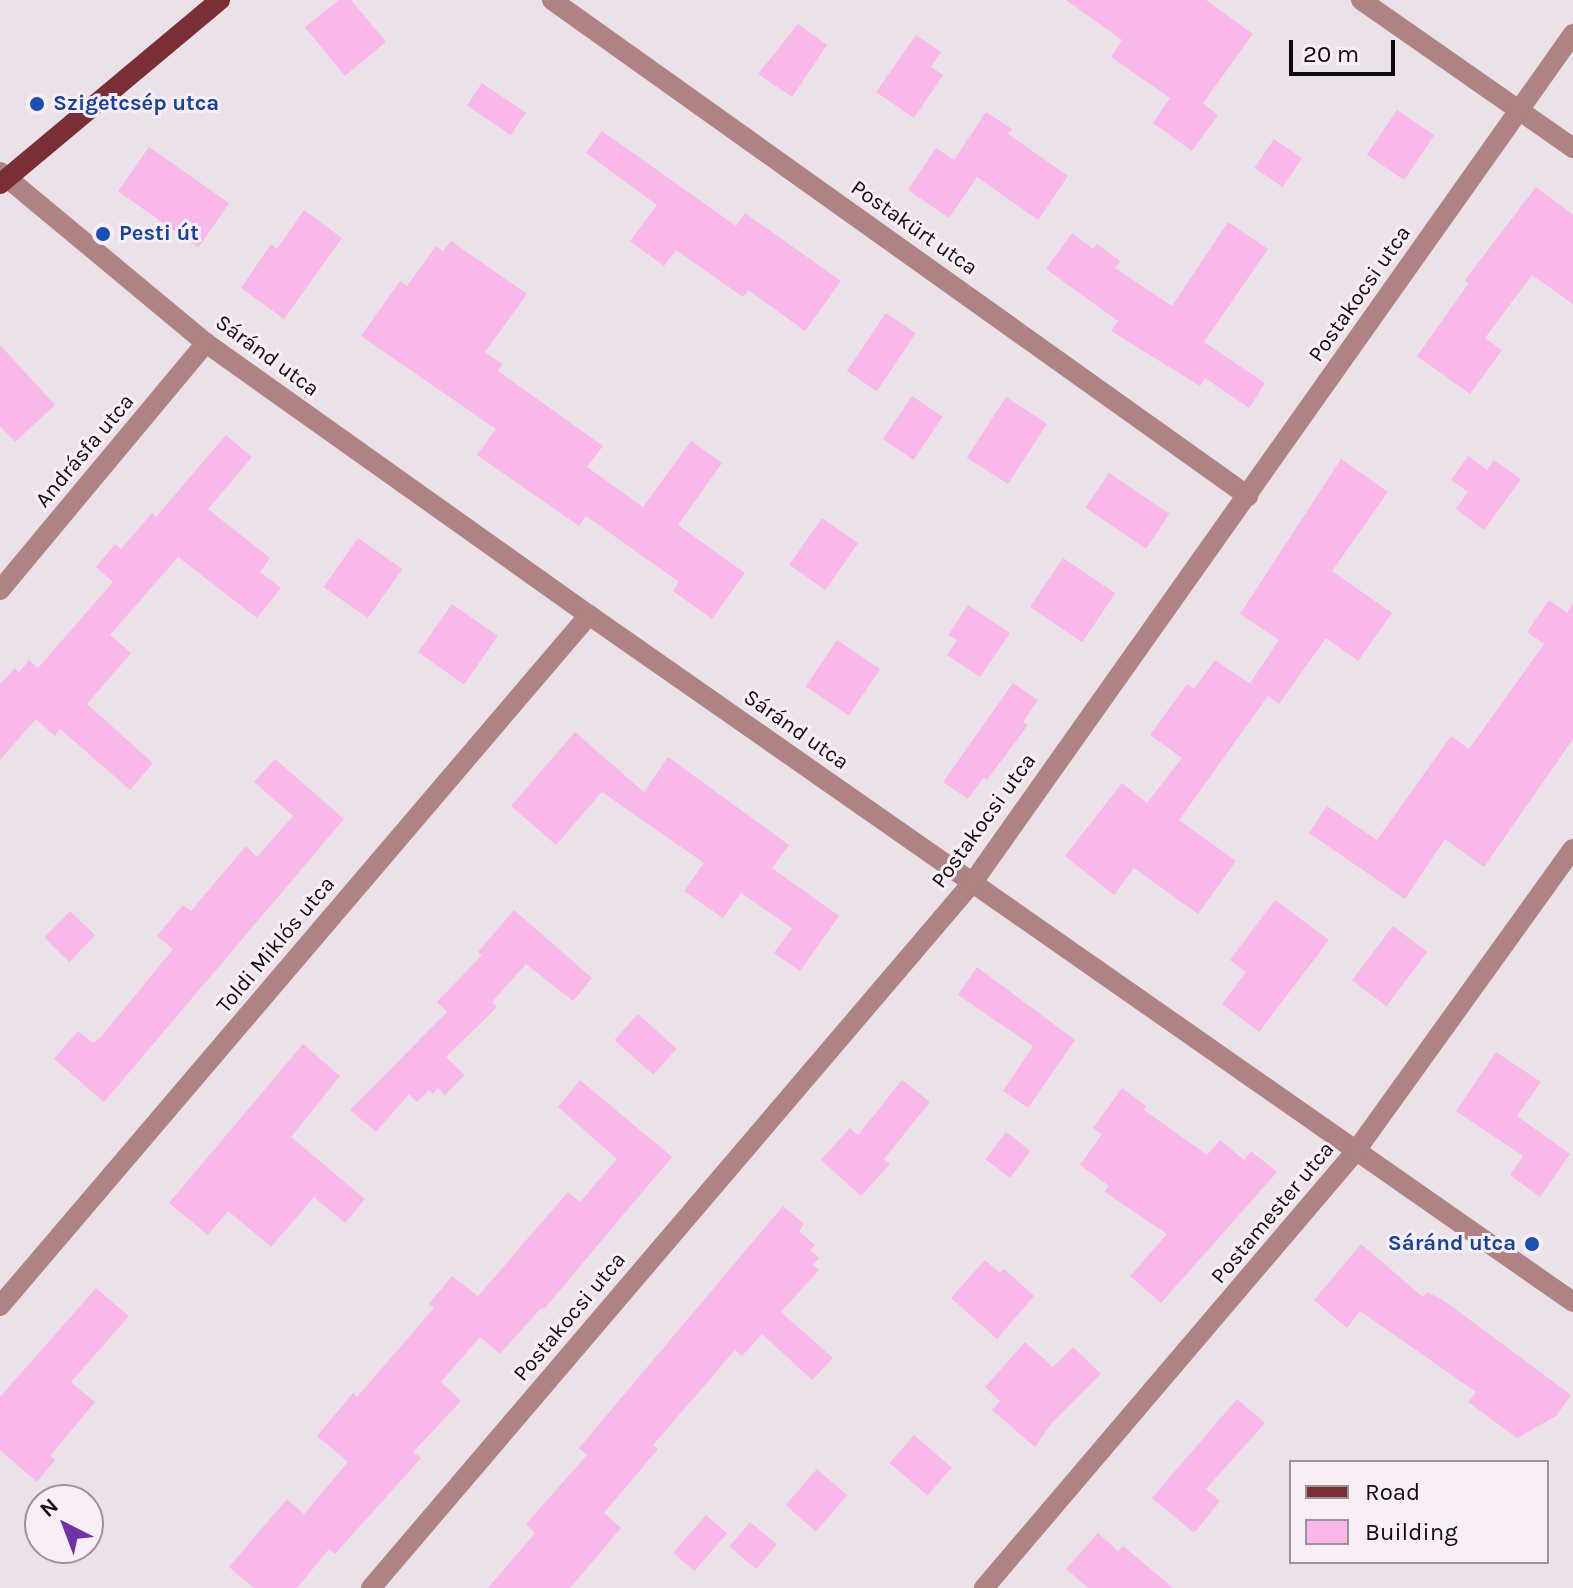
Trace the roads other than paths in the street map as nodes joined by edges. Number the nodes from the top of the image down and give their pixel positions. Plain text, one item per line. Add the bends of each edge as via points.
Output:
1 (220, 0) edge
2 (552, 0) edge
3 (1361, 0) edge
4 (1573, 34) edge
5 (1519, 111) junction
6 (1573, 148) edge
7 (2, 178) edge
8 (206, 343) junction
9 (1248, 496) junction
10 (0, 590) edge
11 (589, 615) junction
12 (1573, 849) edge
13 (973, 882) junction
14 (1355, 1152) junction
15 (1573, 1302) edge
16 (0, 1306) edge
17 (371, 1588) edge
18 (984, 1588) edge

1 - 7 main road
2 - 9 street, Postakürt utca
3 - 5 street
4 - 5 street, Postakocsi utca
5 - 6 street
5 - 9 street, Postakocsi utca
7 - 8 street, Sáránd utca
8 - 10 street, Andrásfa utca
8 - 11 street, Sáránd utca
9 - 13 street, Postakocsi utca
11 - 13 street, Sáránd utca
11 - 16 street, Toldi Miklós utca
12 - 14 street, Postamester utca
13 - 14 street, Sáránd utca
13 - 17 street, Postakocsi utca
14 - 15 street, Sáránd utca
14 - 18 street, Postamester utca

